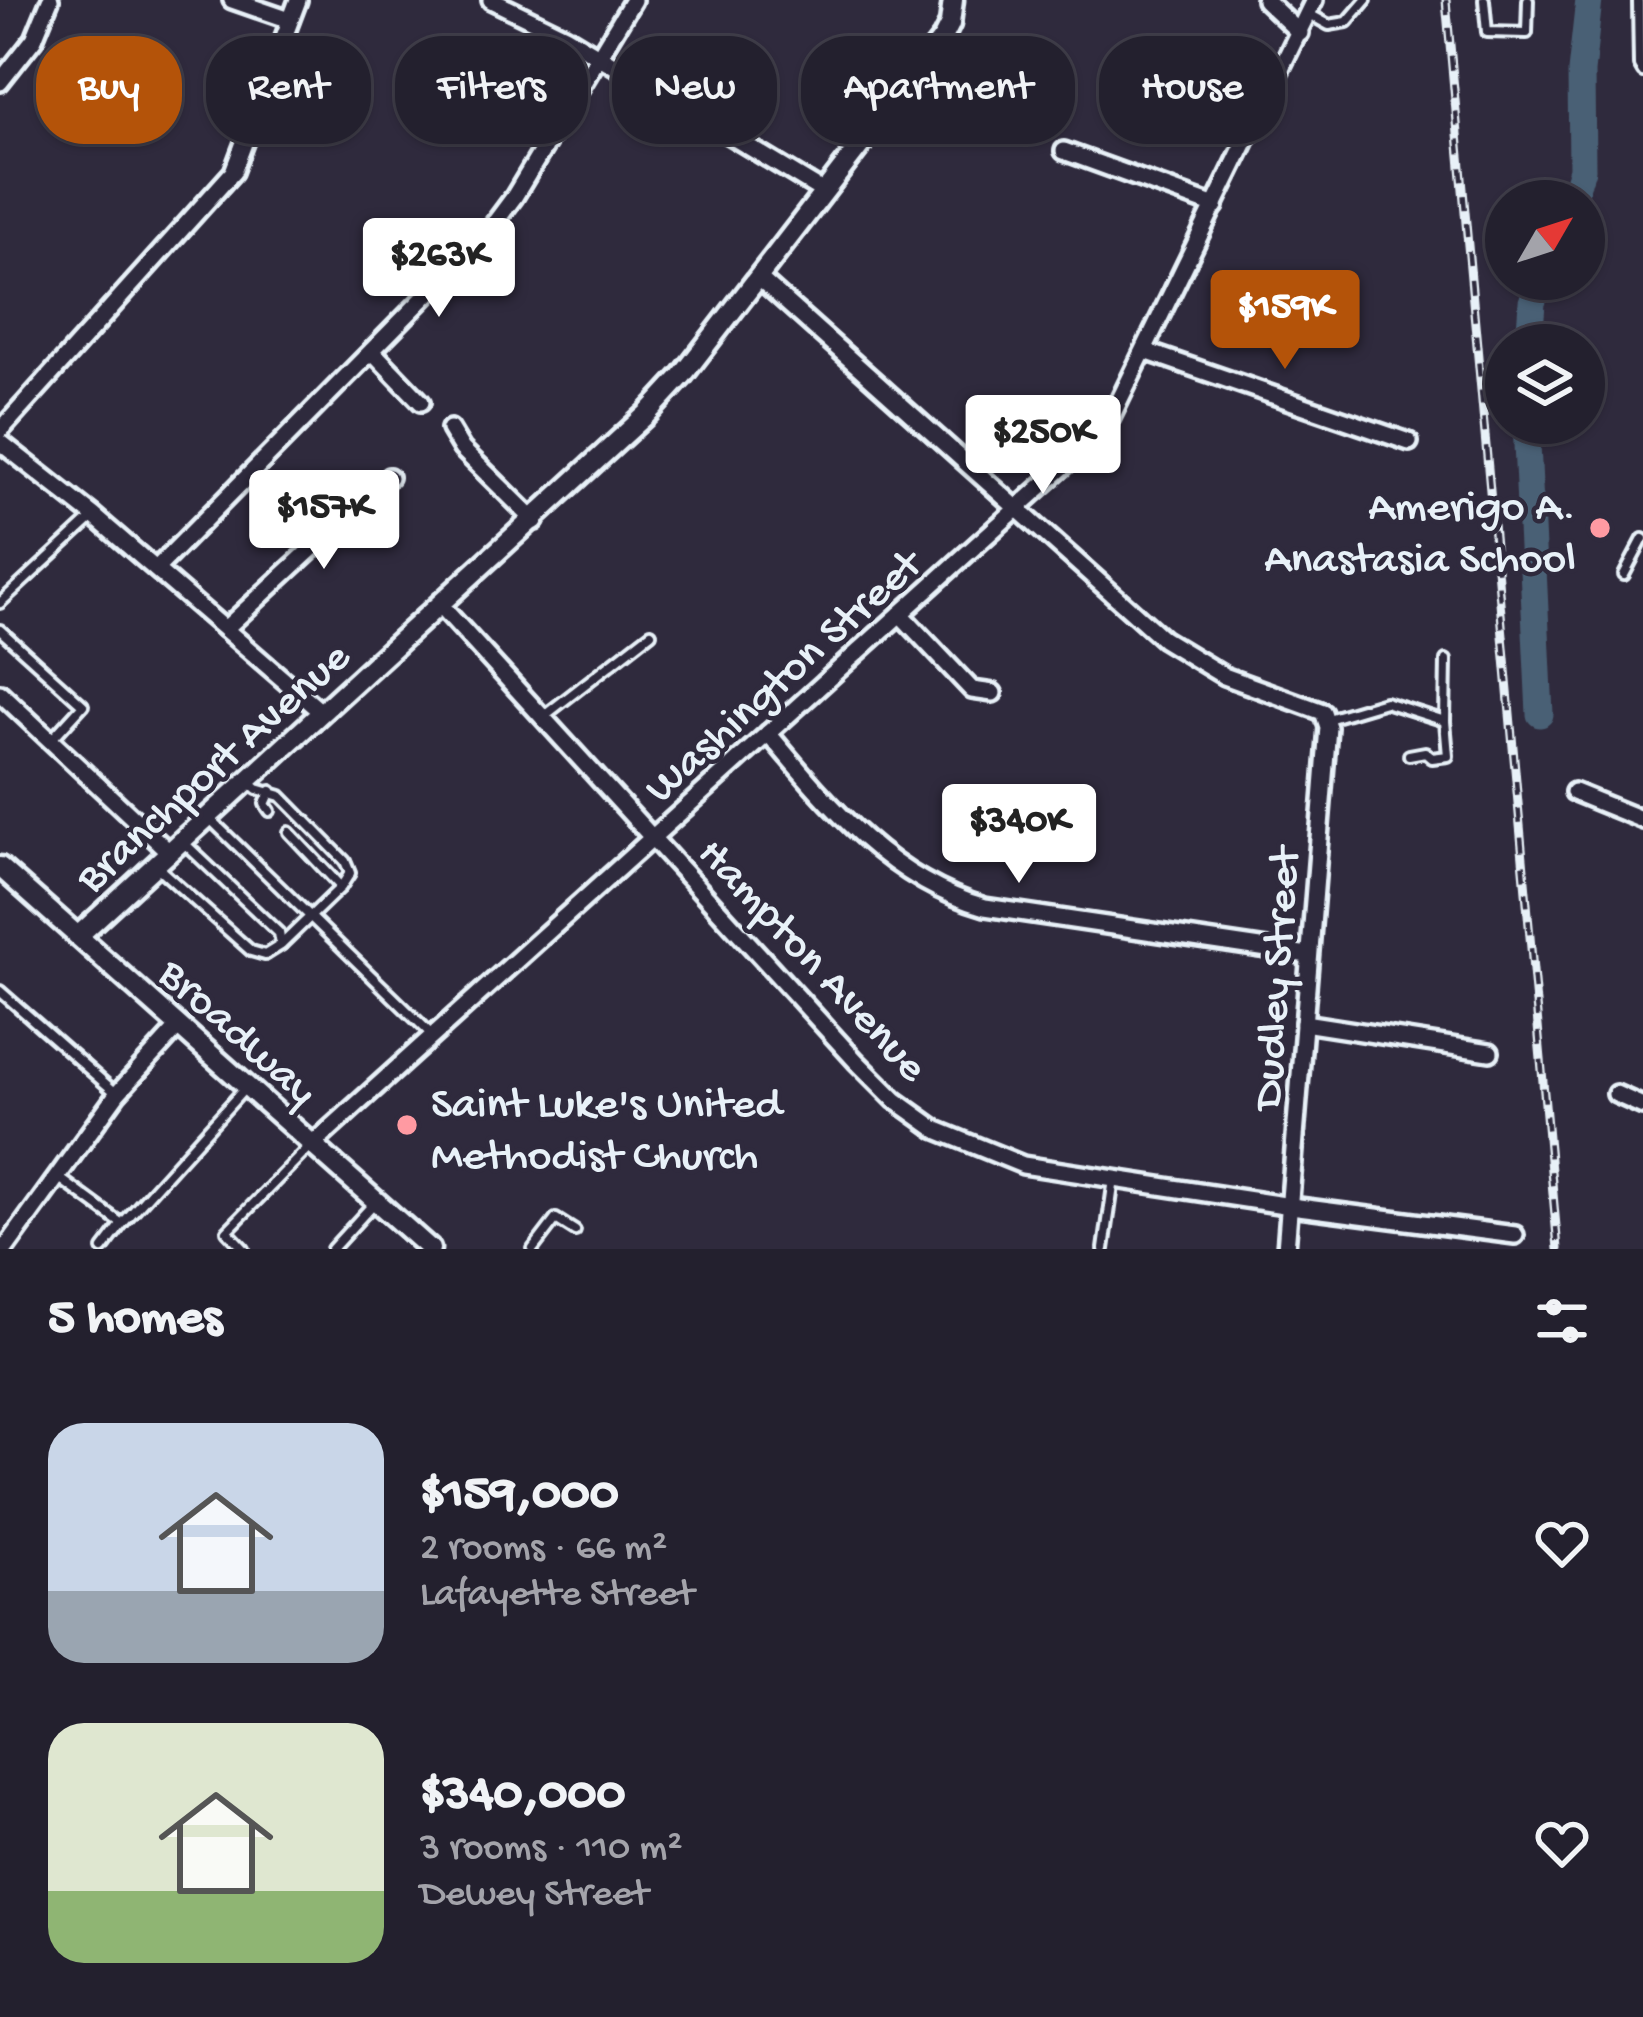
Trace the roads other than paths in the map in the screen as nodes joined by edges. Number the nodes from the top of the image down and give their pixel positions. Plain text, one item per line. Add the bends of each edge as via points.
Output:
1 (50, 0) edge
2 (232, 0) edge
3 (298, 0) edge
4 (491, 0) edge
5 (633, 0) edge
6 (952, 0) edge
7 (1265, 0) edge
8 (1366, 0) edge
9 (1484, 0) edge
10 (1528, 0) edge
11 (1638, 2) edge
12 (1311, 7) edge
13 (290, 20) junction
14 (1300, 33) junction
15 (598, 56) junction
16 (1643, 73) edge
17 (0, 82) edge
18 (1064, 151) dead end
19 (824, 192) junction
20 (1215, 206) junction
21 (758, 277) junction
22 (1145, 350) junction
23 (371, 351) junction
24 (421, 403) dead end
25 (450, 430) dead end
26 (0, 431) edge
27 (0, 442) edge
28 (1409, 442) dead end
29 (389, 477) dead end
30 (1017, 508) junction
31 (94, 516) junction
32 (535, 520) junction
33 (1643, 538) edge
34 (156, 569) junction
35 (1624, 575) dead end
36 (0, 603) edge
37 (442, 607) junction
38 (900, 614) junction
39 (225, 629) junction
40 (0, 630) edge
41 (651, 633) dead end
42 (1446, 660) dead end
43 (993, 692) dead end
44 (0, 693) edge
45 (322, 713) junction
46 (544, 716) junction
47 (1325, 716) junction
48 (1445, 722) junction
49 (768, 733) junction
50 (51, 740) junction
51 (1409, 755) dead end
52 (248, 781) junction
53 (271, 790) junction
54 (1574, 792) dead end
55 (270, 811) dead end
56 (208, 817) junction
57 (1643, 820) edge
58 (289, 832) dead end
59 (653, 836) junction
60 (168, 853) junction
61 (0, 867) edge
62 (341, 887) junction
63 (307, 917) junction
64 (279, 933) junction
65 (291, 935) junction
66 (78, 936) junction
67 (281, 945) junction
68 (1309, 955) junction
69 (0, 991) edge
70 (1304, 1023) junction
71 (179, 1026) junction
72 (432, 1035) junction
73 (1490, 1052) dead end
74 (248, 1086) junction
75 (117, 1094) junction
76 (1616, 1094) dead end
77 (1643, 1106) edge
78 (313, 1144) junction
79 (58, 1177) junction
80 (1114, 1179) junction
81 (376, 1201) junction
82 (1291, 1206) junction
83 (122, 1224) junction
84 (574, 1231) dead end
85 (1515, 1235) dead end
86 (5, 1249) edge
87 (103, 1249) edge
88 (244, 1249) edge
89 (332, 1249) edge
90 (430, 1249) edge
91 (533, 1249) edge
92 (1103, 1249) edge
93 (1286, 1249) edge

1 - 17 street via 34,39
2 - 13 street
3 - 13 street
4 - 15 street
5 - 15 street
6 - 19 street, Branchport Avenue via 943,38
7 - 14 street
8 - 12 lane via 1347,22 1329,26
9 - 10 lane via 1487,32 1527,32
11 - 16 lane
12 - 14 street, Washington Street
13 - 26 street via 233,172
14 - 20 street, Washington Street
15 - 19 street
15 - 23 street via 485,236
18 - 20 street
19 - 21 street, Branchport Avenue
20 - 22 street, Washington Street
21 - 30 street
21 - 32 street, Branchport Avenue via 647,414
22 - 28 street
22 - 30 street, Washington Street via 1106,428
23 - 24 street
23 - 34 street
25 - 32 street
27 - 31 street
29 - 39 street
30 - 38 street, Washington Street
30 - 47 street via 1183,654
31 - 34 street
31 - 36 lane
32 - 37 street, Branchport Avenue
33 - 35 lane
34 - 39 street
37 - 45 street, Branchport Avenue
37 - 46 street, Hampton Avenue
38 - 43 street via 971,690
38 - 49 street, Washington Street
39 - 45 street
40 - 50 lane via 83,705
41 - 46 lane
42 - 48 lane
44 - 50 street
45 - 52 street, Branchport Avenue
46 - 59 street, Hampton Avenue
47 - 48 lane via 1385,702
47 - 68 street, Dudley Street
48 - 51 lane via 1448,756
49 - 59 street, Washington Street
49 - 68 street via 874,849 959,899
50 - 60 street
52 - 53 lane
52 - 56 street, Branchport Avenue
53 - 55 lane
53 - 62 lane via 345,861 350,873
54 - 57 street
56 - 60 street, Branchport Avenue
56 - 63 lane
58 - 62 lane
59 - 72 street, Washington Street
59 - 80 street, Hampton Avenue via 914,1115 1000,1158
60 - 64 lane
60 - 66 street, Branchport Avenue
60 - 67 lane via 250,951 265,955
61 - 66 street, Broadway
62 - 63 lane
63 - 65 lane
63 - 72 lane
64 - 65 lane
64 - 67 lane
65 - 67 lane
66 - 71 street, Broadway
68 - 70 street, Dudley Street
69 - 75 lane
70 - 73 street
70 - 82 street, Dudley Street
71 - 74 street, Broadway
71 - 75 street
72 - 78 street, Washington Street
74 - 78 street, Broadway
74 - 83 lane
75 - 79 street
76 - 77 street
78 - 81 street, Broadway
78 - 88 lane, Washington Street via 228,1229
79 - 83 lane
79 - 86 street
80 - 82 street, Hampton Avenue
80 - 92 lane
81 - 89 lane
81 - 90 street, Broadway
82 - 85 street, Hampton Avenue
82 - 93 street, Dudley Street
83 - 87 lane
84 - 91 lane via 556,1219

